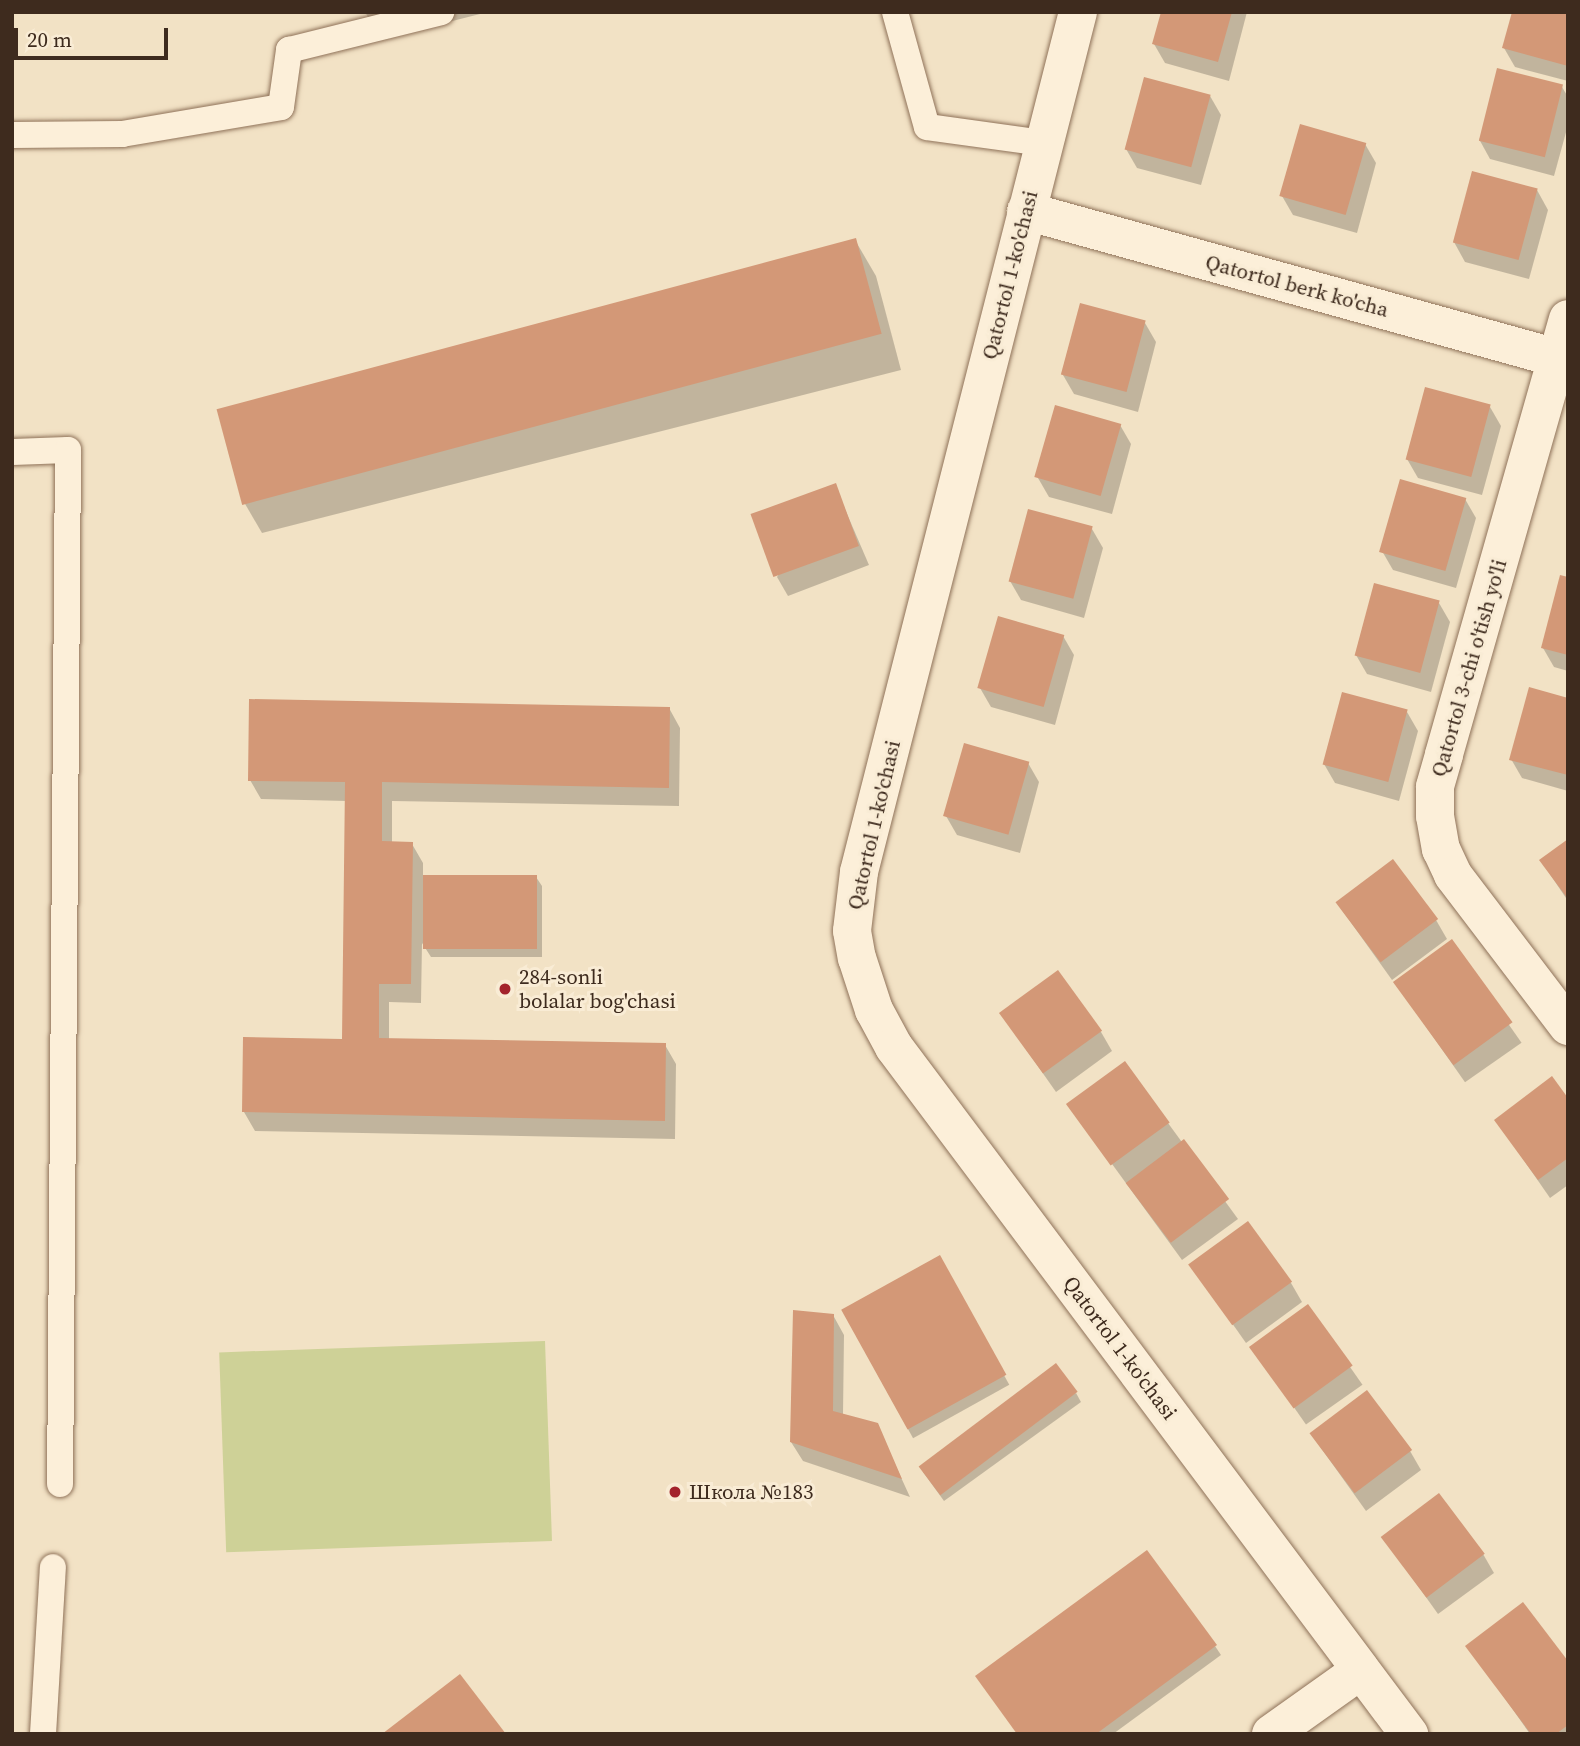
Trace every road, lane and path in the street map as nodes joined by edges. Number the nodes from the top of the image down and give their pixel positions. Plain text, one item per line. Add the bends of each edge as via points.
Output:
1 (441, 12) edge
2 (895, 12) edge
3 (1078, 12) edge
4 (12, 135) edge
5 (1044, 143) junction
6 (1027, 211) junction
7 (1568, 319) edge
8 (1563, 359) edge
9 (12, 452) edge
10 (1568, 1026) edge
11 (60, 1484) dead end
12 (53, 1567) dead end
13 (1361, 1670) junction
14 (43, 1734) edge
15 (1271, 1734) edge
16 (1409, 1734) edge

1 - 4 lane via 289,50 281,107 122,134
2 - 5 lane via 927,127
3 - 5 street, Qatortol 1-ko'chasi
5 - 6 street, Qatortol 1-ko'chasi
6 - 8 street, Qatortol berk ko'cha
6 - 13 street, Qatortol 1-ko'chasi via 859,872 853,911 857,958 874,1010 894,1047
7 - 8 street, Qatortol 3-chi o'tish yo'li
8 - 10 street, Qatortol 3-chi o'tish yo'li via 1444,754 1435,787 1435,816 1441,849 1453,874
9 - 11 lane via 68,450
12 - 14 lane
13 - 15 street
13 - 16 street, Qatortol 1-ko'chasi

